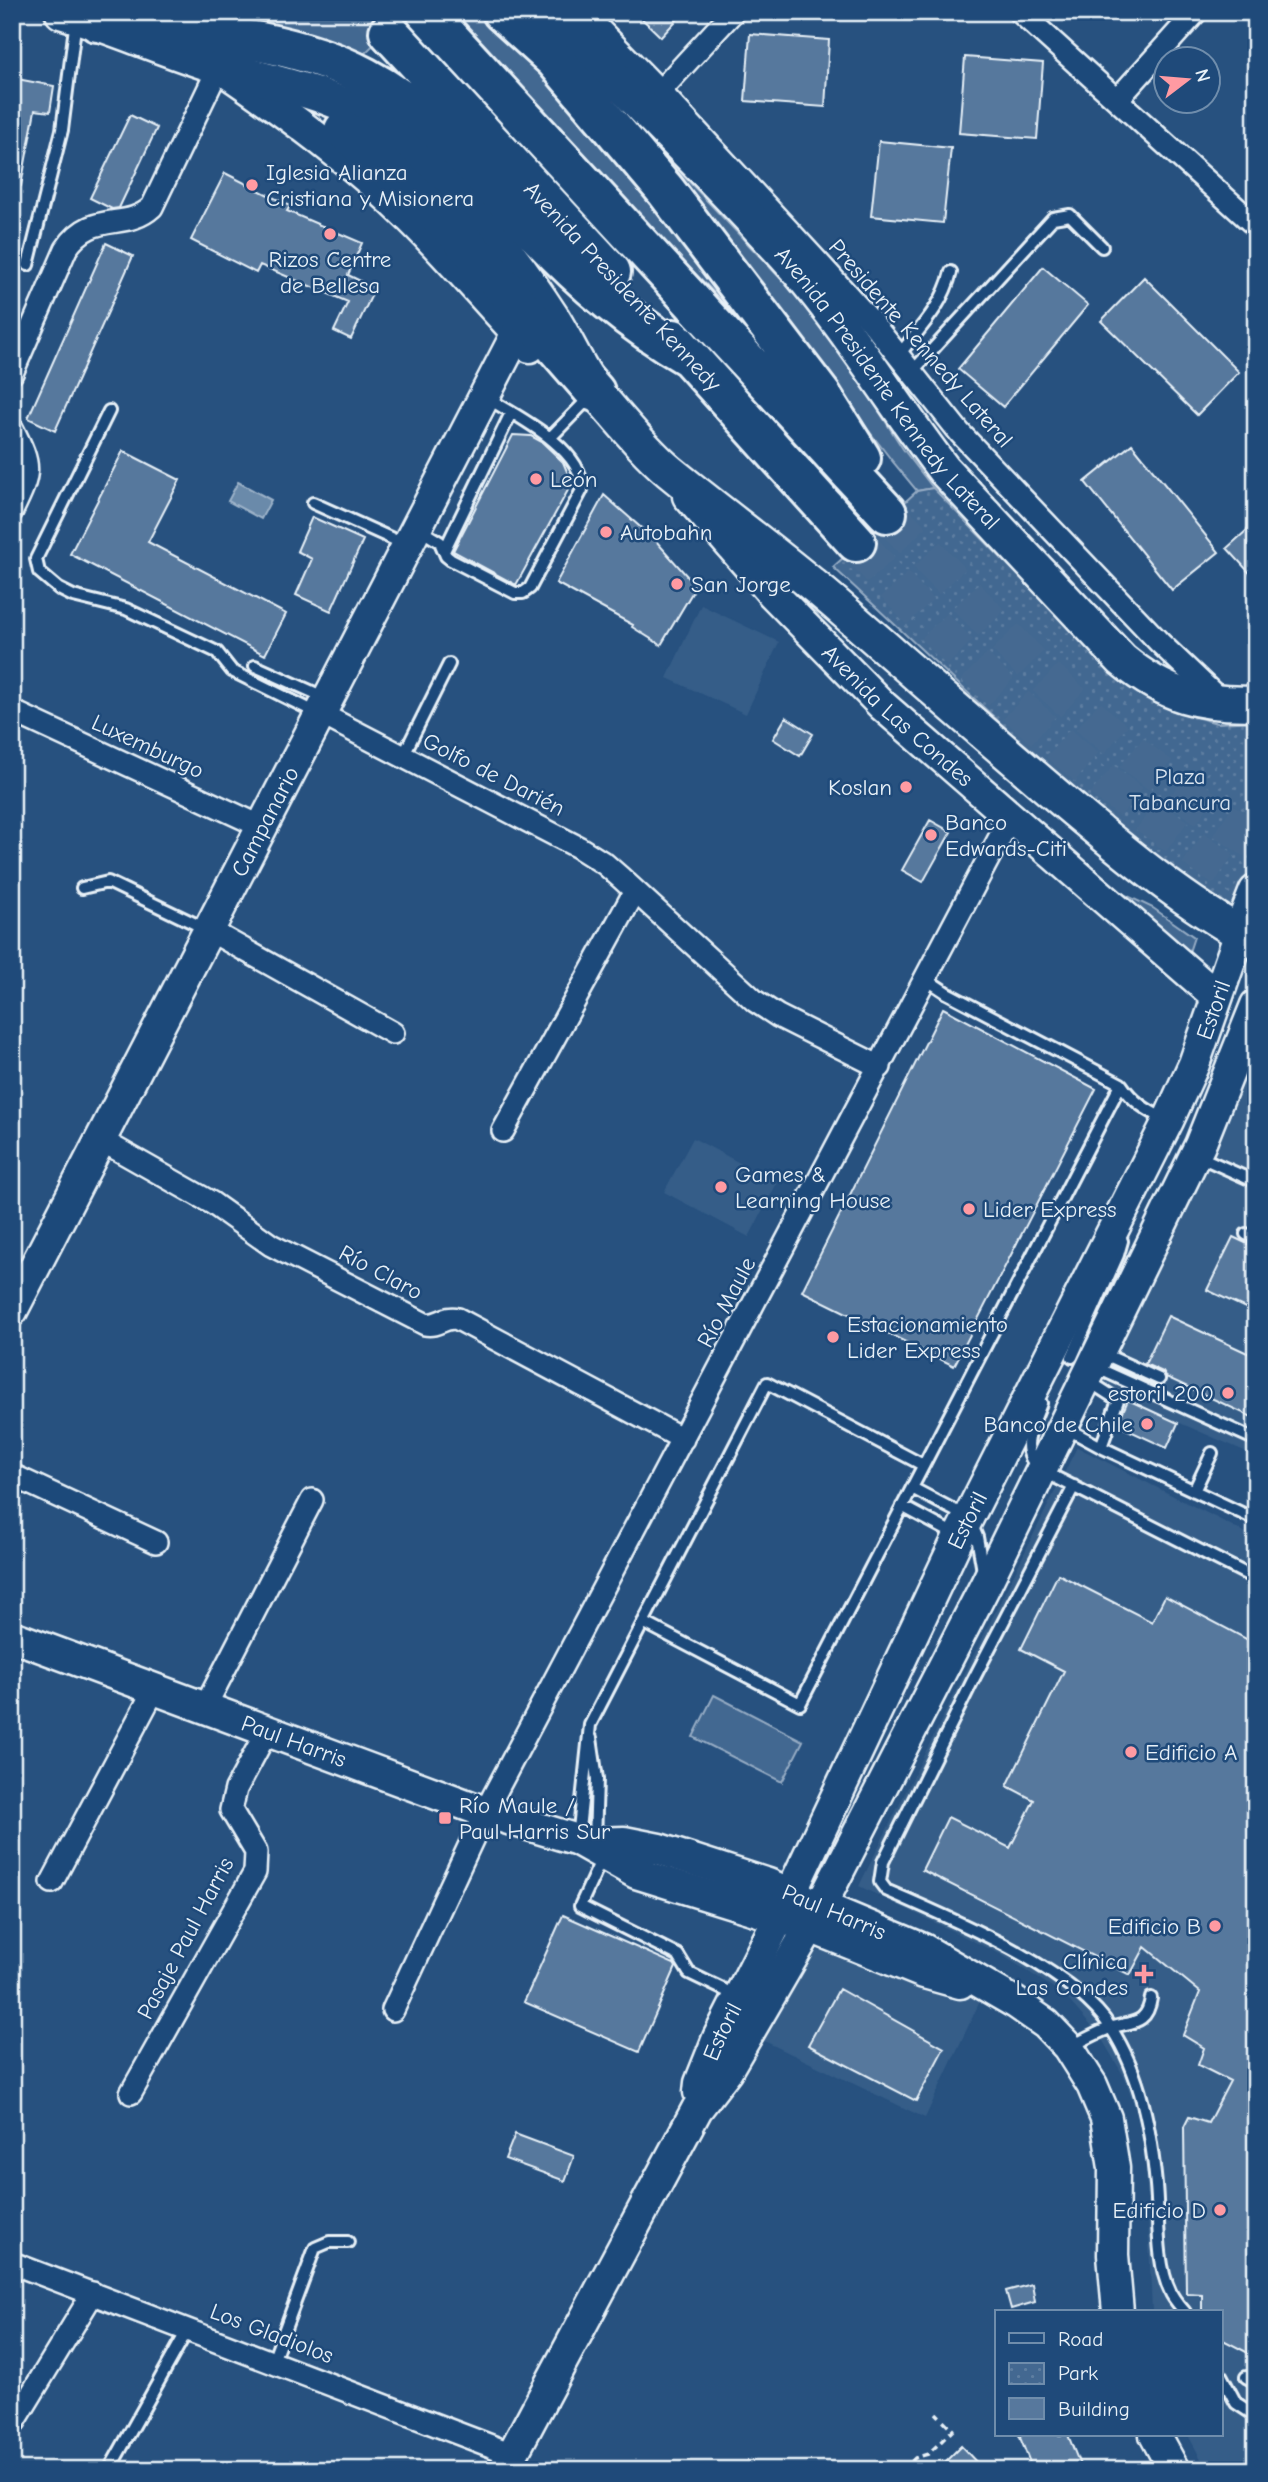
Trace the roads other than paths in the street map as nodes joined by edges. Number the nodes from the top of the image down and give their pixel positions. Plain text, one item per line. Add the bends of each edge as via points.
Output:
1 (426, 12) tunnel mouth
2 (502, 12) edge
3 (542, 12) edge
4 (733, 12) edge
5 (1020, 12) edge
6 (1196, 12) edge
7 (78, 17) edge
8 (569, 19) edge
9 (388, 32) tunnel mouth
10 (230, 40) edge
11 (660, 91) junction
12 (1117, 100) junction
13 (344, 130) dead end
14 (1256, 226) edge
15 (1102, 247) dead end
16 (28, 265) dead end
17 (951, 272) dead end
18 (517, 333) junction
19 (689, 356) junction
20 (898, 356) junction
21 (12, 373) edge
22 (911, 373) junction
23 (595, 392) junction
24 (485, 396) junction
25 (109, 411) dead end
26 (511, 412) junction
27 (12, 428) edge
28 (551, 437) junction
29 (666, 468) junction
30 (871, 475) tunnel mouth
31 (313, 503) dead end
32 (12, 511) edge
33 (887, 513) tunnel mouth
34 (412, 537) junction
35 (856, 542) tunnel mouth
36 (444, 551) junction
37 (449, 664) dead end
38 (255, 666) dead end
39 (1256, 691) edge
40 (1223, 703) junction
41 (1256, 703) edge
42 (325, 707) junction
43 (12, 712) edge
44 (403, 756) junction
45 (1011, 816) junction
46 (262, 827) junction
47 (82, 888) dead end
48 (635, 891) junction
49 (1256, 892) edge
50 (209, 930) junction
51 (1248, 938) edge
52 (926, 979) junction
53 (1216, 996) junction
54 (1256, 1005) edge
55 (393, 1033) dead end
56 (880, 1067) junction
57 (1121, 1084) junction
58 (1168, 1121) junction
59 (503, 1131) dead end
60 (99, 1139) junction
61 (1195, 1155) junction
62 (1256, 1182) edge
63 (12, 1311) edge
64 (1082, 1358) junction
65 (1160, 1380) dead end
66 (1063, 1426) junction
67 (683, 1439) junction
68 (1256, 1440) edge
69 (1101, 1447) junction
70 (1212, 1452) dead end
71 (923, 1465) junction
72 (1041, 1470) junction
73 (12, 1475) edge
74 (1074, 1486) junction
75 (912, 1488) junction
76 (1194, 1491) junction
77 (312, 1500) dead end
78 (902, 1506) junction
79 (1256, 1516) edge
80 (964, 1527) junction
81 (156, 1542) dead end
82 (1256, 1579) edge
83 (986, 1584) junction
84 (643, 1622) junction
85 (12, 1636) edge
86 (155, 1688) junction
87 (205, 1707) junction
88 (590, 1725) junction
89 (267, 1731) junction
90 (485, 1812) junction
91 (592, 1846) junction
92 (52, 1882) dead end
93 (785, 1905) junction
94 (816, 1916) junction
95 (740, 1997) junction
96 (1151, 1998) dead end
97 (393, 2010) dead end
98 (1112, 2028) junction
99 (1068, 2047) junction
100 (131, 2093) dead end
101 (697, 2109) junction
102 (348, 2242) dead end
103 (12, 2263) edge
104 (93, 2293) junction
105 (1118, 2310) edge
106 (1184, 2310) edge
107 (188, 2329) junction
108 (273, 2361) junction
109 (1222, 2377) edge
110 (1256, 2416) edge
111 (12, 2426) edge
112 (1156, 2436) edge
113 (508, 2462) edge
114 (109, 2470) edge
115 (1174, 2470) edge

1 - 33 highway, Avenida Presidente Kennedy
2 - 30 highway via 555,60 666,191 822,396
3 - 8 main road
4 - 11 street
5 - 12 street
6 - 12 street
7 - 10 highway
7 - 16 lane via 62,130
8 - 11 street, Presidente Kennedy Lateral
8 - 40 main road, Avenida Presidente Kennedy Lateral via 797,271 848,334 944,470 1122,660 1172,693
9 - 19 highway, Avenida Presidente Kennedy
10 - 18 street, Avenida Las Condes via 311,133 380,189
10 - 19 highway via 294,50 343,66 408,104 449,139 596,292 640,327
10 - 21 street via 152,207 140,215 89,226 72,239
10 - 23 main road, Avenida Las Condes via 307,91 378,123 440,175 534,291
11 - 20 street, Presidente Kennedy Lateral
12 - 14 street
13 - 23 highway via 453,229
15 - 22 lane via 1070,215 1053,218
17 - 20 lane via 941,302
18 - 23 street, Avenida Las Condes via 556,370
18 - 24 street, Campanario
19 - 35 highway, Avenida Presidente Kennedy
20 - 22 street, Presidente Kennedy Lateral
22 - 40 street, Presidente Kennedy Lateral via 969,443
23 - 28 lane
23 - 29 main road, Avenida Las Condes
24 - 26 lane
24 - 34 street, Campanario
25 - 42 lane via 36,559 39,572 73,596 126,609 216,652 232,671
26 - 28 lane
26 - 36 lane
27 - 32 street via 28,466
28 - 36 lane via 579,471 582,490 530,588 515,593 451,560
29 - 45 street, Avenida Las Condes via 764,585 850,673
29 - 51 main road, Avenida Las Condes via 797,570 1130,857 1207,915
31 - 34 lane
34 - 36 lane via 440,542
34 - 42 street, Campanario
37 - 44 lane
38 - 42 lane
39 - 40 main road
40 - 41 main road, Avenida Presidente Kennedy Lateral
42 - 44 street, Golfo de Darién
42 - 46 street, Campanario
43 - 46 street, Luxemburgo
44 - 48 street, Golfo de Darién via 578,847
45 - 52 street, Río Maule
45 - 53 street, Avenida Las Condes
46 - 50 street, Campanario
47 - 50 lane via 108,882
48 - 56 street, Golfo de Darién via 755,1001
48 - 59 street
49 - 51 main road
50 - 55 street
50 - 60 street, Campanario
51 - 53 street, Estoril
52 - 56 street, Río Maule
52 - 57 lane
53 - 58 street, Estoril via 1194,1064
54 - 61 street, Estoril
56 - 67 street, Río Maule
57 - 58 lane via 1145,1110
57 - 71 lane
58 - 64 street, Estoril via 1139,1181
60 - 63 street, Campanario
60 - 67 street, Río Claro via 212,1202 271,1245 425,1324 458,1319
61 - 62 lane
61 - 64 street, Estoril
64 - 65 lane
64 - 66 street, Estoril
64 - 68 lane
64 - 69 lane via 1118,1400
64 - 72 lane via 1051,1375 1027,1448 1030,1462
64 - 80 street, Estoril
66 - 69 lane
66 - 72 street, Estoril
67 - 90 street, Río Maule
69 - 76 lane
70 - 76 lane
71 - 75 lane
71 - 84 lane via 767,1383
72 - 74 lane
72 - 83 street, Estoril
73 - 81 street
74 - 82 lane
74 - 98 lane via 883,1862 880,1882 886,1890 973,1928 1051,1973 1079,1993
75 - 78 lane
75 - 80 lane
76 - 79 lane
77 - 87 street
78 - 80 lane
78 - 84 lane via 800,1704
80 - 83 lane via 977,1537
80 - 93 street, Estoril
83 - 94 street, Estoril
84 - 88 lane
85 - 86 street, Paul Harris
86 - 87 street, Paul Harris
86 - 92 street
87 - 89 street, Paul Harris
88 - 91 lane
88 - 91 lane via 597,1779
89 - 90 street, Paul Harris
89 - 100 street, Pasaje Paul Harris via 236,1789 231,1810 256,1852 255,1872
90 - 91 street, Paul Harris
90 - 97 street
91 - 93 street, Paul Harris via 624,1842 659,1849
91 - 95 lane via 580,1906 678,1955 689,1973
93 - 94 street, Paul Harris
93 - 95 street, Estoril
94 - 99 street, Paul Harris via 923,1949 1046,2024
94 - 101 street, Estoril via 727,2070
95 - 101 street, Estoril via 699,2083
96 - 98 lane via 1150,2007 1134,2024
98 - 99 lane
98 - 106 lane via 1135,2077 1151,2132 1163,2266 1169,2290
99 - 105 street, Paul Harris via 1095,2093 1110,2135
101 - 113 street, Estoril
102 - 108 lane via 315,2248
103 - 104 street, Los Gladiolos
104 - 107 street, Los Gladiolos
104 - 111 street
107 - 108 street, Los Gladiolos
107 - 114 lane
108 - 113 street, Los Gladiolos
109 - 110 lane via 1236,2403
112 - 115 street

